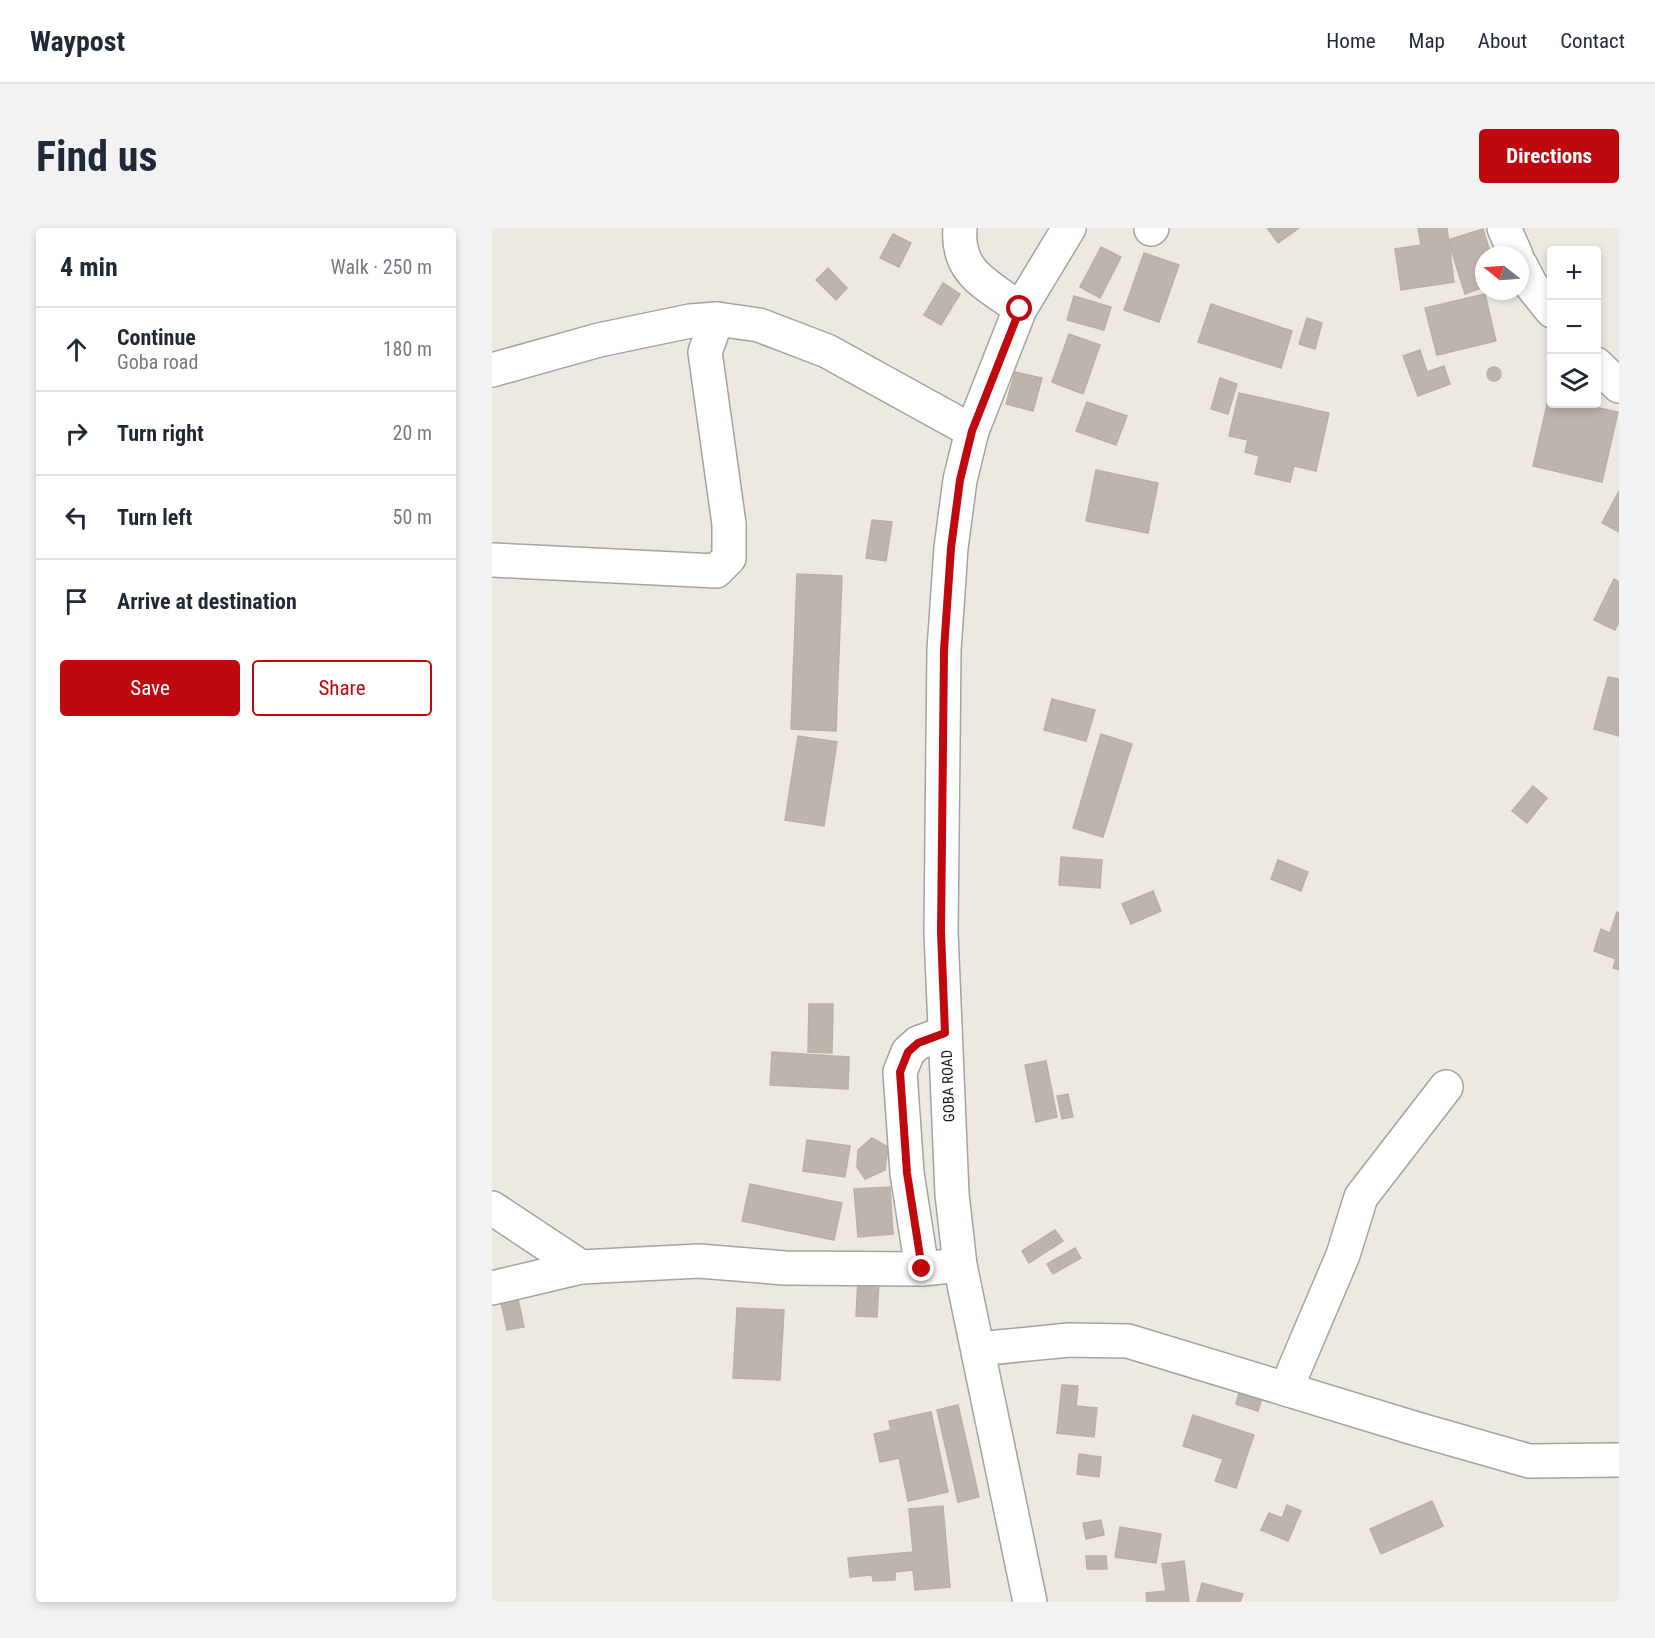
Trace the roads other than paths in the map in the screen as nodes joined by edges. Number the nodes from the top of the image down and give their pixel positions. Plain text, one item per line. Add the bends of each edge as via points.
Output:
1 (960, 228) edge
2 (1069, 228) edge
3 (1504, 228) edge
4 (1512, 246) edge
5 (1529, 283) edge
6 (1547, 306) edge
7 (1020, 309) junction
8 (717, 319) junction
9 (1601, 369) edge
10 (492, 370) edge
11 (1619, 386) edge
12 (972, 431) junction
13 (492, 560) edge
14 (945, 1033) junction
15 (1446, 1088) dead end
16 (492, 1208) edge
17 (960, 1265) junction
18 (581, 1267) junction
19 (922, 1269) junction
20 (492, 1288) edge
21 (978, 1349) junction
22 (1286, 1389) junction
23 (1619, 1460) edge
24 (1030, 1602) edge

1 - 7 street via 964,262 975,276
2 - 7 street, GOBA ROAD
3 - 4 street
5 - 6 street
7 - 12 street, GOBA ROAD
8 - 10 street via 599,340
8 - 12 street via 759,325 827,351
8 - 13 street via 705,352 729,524 729,558 716,571
9 - 11 street
12 - 14 street, GOBA ROAD via 960,480 951,548 944,650 941,932
14 - 17 street, GOBA ROAD via 952,1194
14 - 19 street via 918,1043 908,1052 900,1072 907,1173
15 - 22 street via 1361,1197 1343,1255
16 - 18 street
17 - 19 street
17 - 21 street, GOBA ROAD
18 - 19 street via 699,1261 785,1268
18 - 20 street
21 - 22 street via 1069,1340 1128,1341
21 - 24 street, GOBA ROAD
22 - 23 street via 1529,1461

